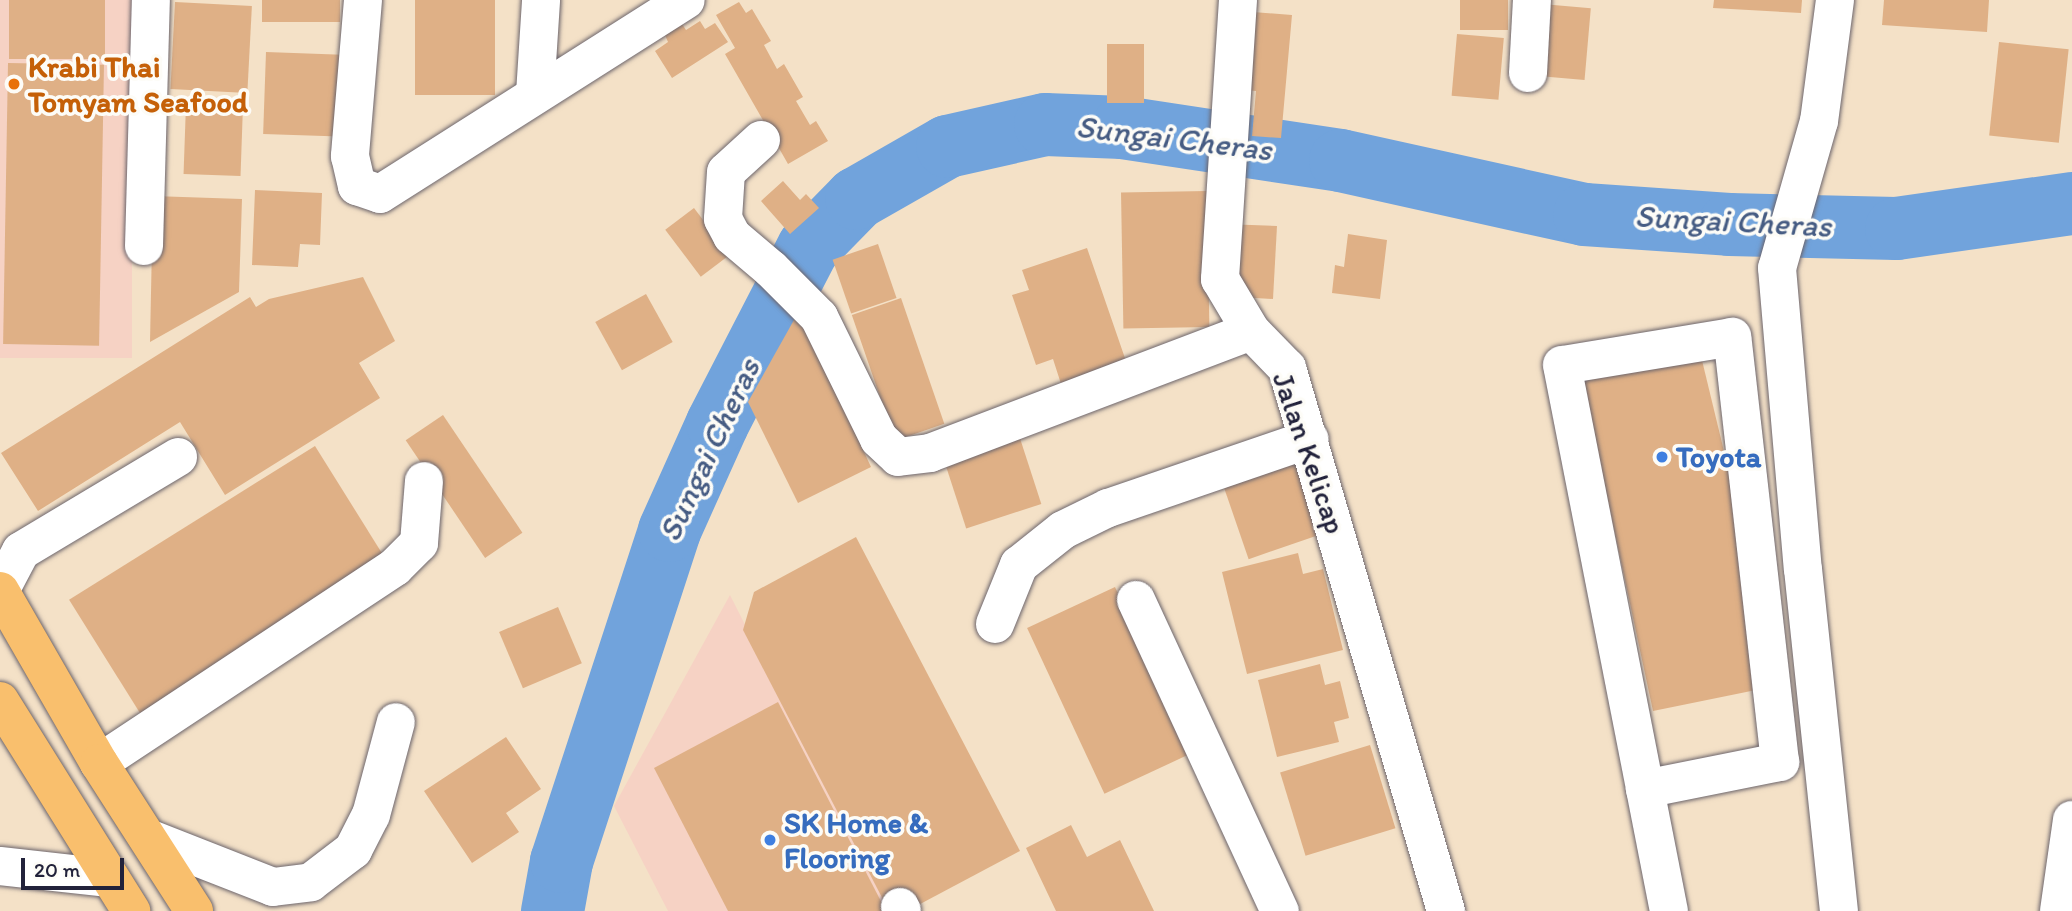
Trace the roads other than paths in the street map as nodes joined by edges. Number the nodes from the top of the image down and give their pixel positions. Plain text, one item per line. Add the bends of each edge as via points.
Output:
1 (151, 0) edge
2 (363, 0) edge
3 (541, 0) edge
4 (686, 0) edge
5 (1238, 0) edge
6 (1532, 0) edge
7 (1835, 0) edge
8 (1528, 73) dead end
9 (535, 94) junction
10 (761, 140) dead end
11 (145, 246) dead end
12 (1251, 331) junction
13 (1309, 439) junction
14 (178, 457) dead end
15 (424, 481) dead end
16 (0, 591) edge
17 (1136, 600) dead end
18 (995, 624) dead end
19 (0, 701) edge
20 (396, 722) dead end
21 (99, 763) junction
22 (1645, 789) junction
23 (2072, 820) edge
24 (148, 838) junction
25 (0, 866) edge
26 (109, 878) junction
27 (131, 911) edge
28 (194, 911) edge
29 (1280, 911) edge
30 (1446, 911) edge
31 (1670, 911) edge
32 (1839, 911) edge
33 (2059, 911) edge

1 - 11 street
2 - 9 street via 350,156 357,186 380,194
3 - 9 street
4 - 9 street
5 - 12 street, Jalan Kelicap via 1220,279
6 - 8 street
7 - 32 street via 1819,121 1777,268 1801,555
10 - 12 street via 726,172 723,219 732,236 819,317 879,439 898,457 930,453
12 - 13 street, Jalan Kelicap via 1287,368
13 - 18 street via 1108,508 1063,530 1019,565
13 - 30 street, Jalan Kelicap
14 - 16 street via 21,551
15 - 21 street via 419,543 395,567
16 - 21 main road
17 - 29 street
19 - 26 main road
20 - 24 street via 371,815 359,839 352,850 311,882 273,887
21 - 24 main road
22 - 22 street via 1562,365 1732,337 1780,761
22 - 31 street
23 - 33 street
24 - 28 main road
25 - 26 street
26 - 27 main road

